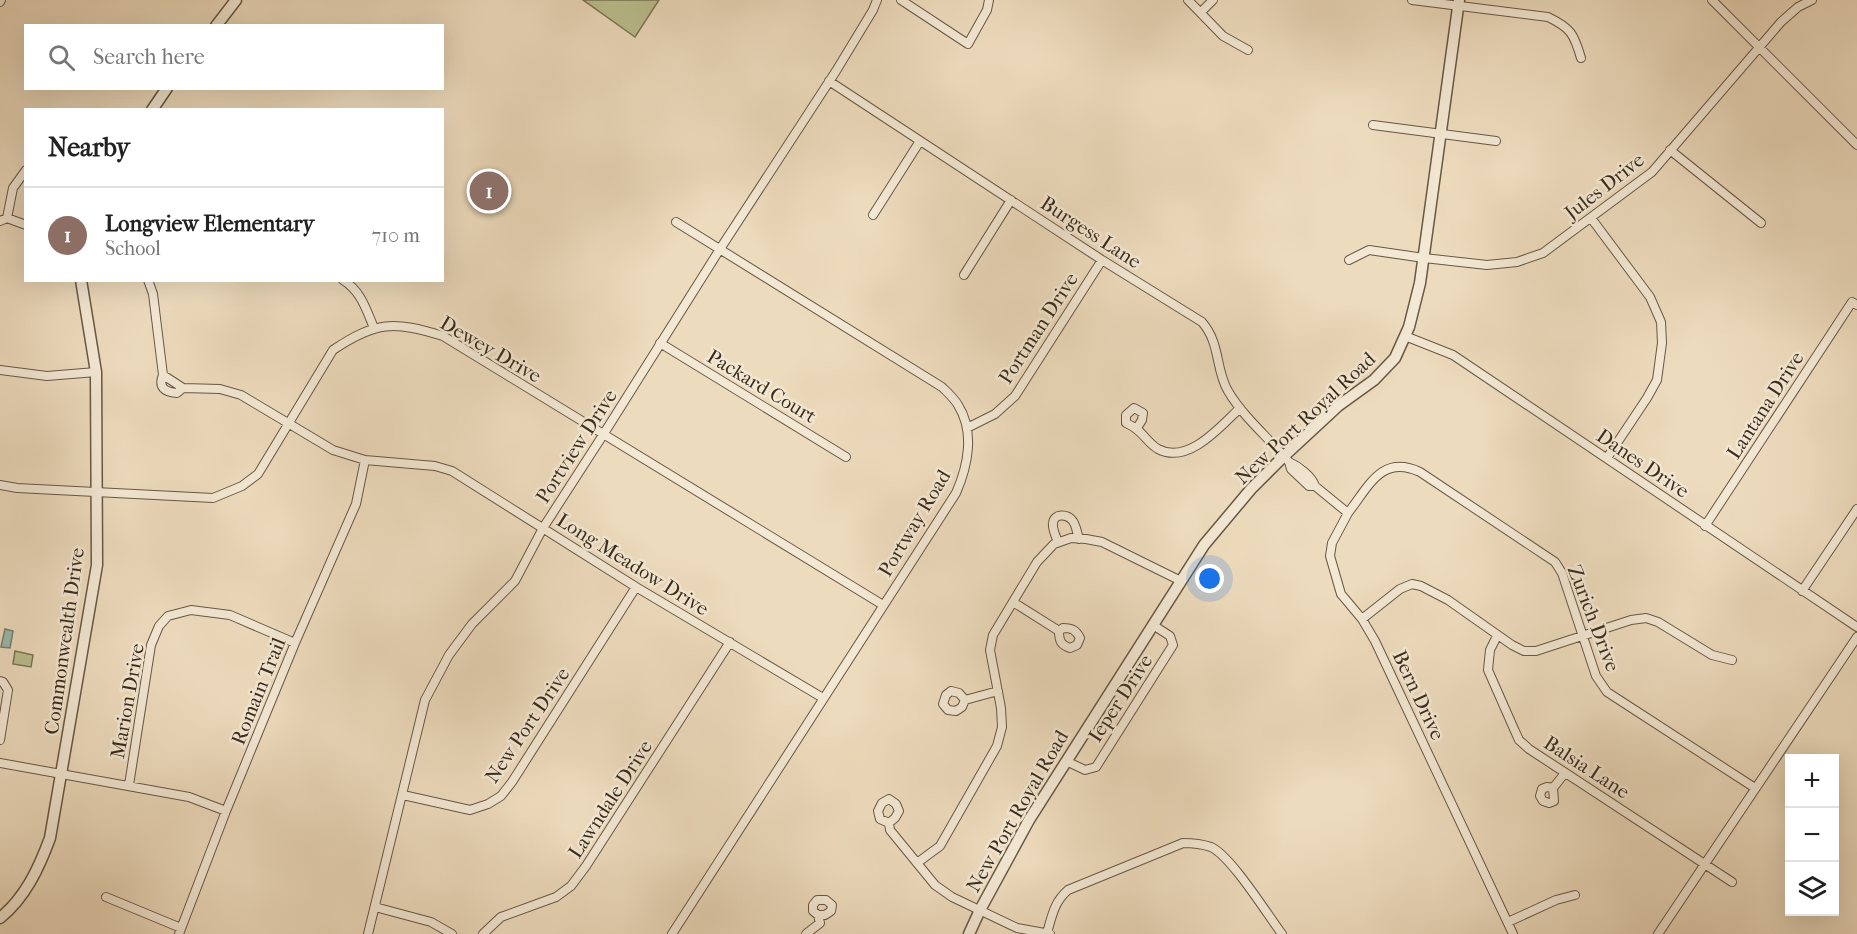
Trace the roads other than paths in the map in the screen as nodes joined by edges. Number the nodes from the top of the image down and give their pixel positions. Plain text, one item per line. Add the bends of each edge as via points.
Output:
1 (236, 0) edge
2 (877, 0) edge
3 (901, 0) edge
4 (989, 0) edge
5 (1188, 0) edge
6 (1213, 0) edge
7 (1412, 0) edge
8 (1712, 0) edge
9 (1812, 0) edge
10 (1459, 3) edge
11 (1201, 12) junction
12 (218, 24) edge
13 (1759, 48) junction
14 (1248, 50) dead end
15 (1581, 58) dead end
16 (829, 81) junction
17 (166, 90) edge
18 (153, 108) edge
19 (1373, 125) dead end
20 (1441, 134) junction
21 (920, 141) junction
22 (1496, 141) dead end
23 (1857, 145) edge
24 (1670, 150) junction
25 (24, 173) edge
26 (1011, 200) junction
27 (873, 215) dead end
28 (1591, 218) junction
29 (3, 219) edge
30 (676, 222) dead end
31 (1761, 223) dead end
32 (24, 224) edge
33 (720, 249) junction
34 (1424, 258) junction
35 (1102, 260) junction
36 (1349, 260) dead end
37 (964, 275) dead end
38 (81, 282) edge
39 (149, 282) edge
40 (346, 282) edge
41 (1855, 300) edge
42 (374, 328) junction
43 (1405, 336) junction
44 (660, 343) junction
45 (0, 370) edge
46 (96, 372) junction
47 (1240, 408) junction
48 (290, 423) junction
49 (967, 428) junction
50 (1137, 428) dead end
51 (603, 435) junction
52 (846, 457) dead end
53 (1607, 458) junction
54 (1286, 459) junction
55 (365, 460) junction
56 (0, 485) edge
57 (96, 492) junction
58 (1857, 508) edge
59 (1348, 513) junction
60 (1705, 526) junction
61 (543, 528) junction
62 (1079, 539) junction
63 (1058, 543) junction
64 (1181, 581) junction
65 (636, 587) junction
66 (1802, 591) junction
67 (1013, 602) junction
68 (883, 605) junction
69 (1362, 619) junction
70 (1153, 624) junction
71 (1857, 627) edge
72 (1059, 631) dead end
73 (1497, 636) junction
74 (1583, 636) junction
75 (1857, 637) edge
76 (295, 642) junction
77 (730, 642) junction
78 (1732, 660) dead end
79 (0, 681) edge
80 (998, 691) junction
81 (823, 698) junction
82 (965, 700) dead end
83 (0, 740) edge
84 (1066, 761) junction
85 (0, 763) edge
86 (1565, 773) junction
87 (62, 775) junction
88 (129, 785) junction
89 (1553, 788) dead end
90 (1755, 788) junction
91 (403, 795) junction
92 (226, 811) junction
93 (889, 823) dead end
94 (917, 863) junction
95 (1704, 864) junction
96 (1732, 882) dead end
97 (1575, 895) dead end
98 (106, 897) dead end
99 (375, 907) junction
100 (980, 910) junction
101 (818, 915) dead end
102 (0, 918) edge
103 (1508, 922) junction
104 (180, 931) edge
105 (368, 934) edge
106 (452, 934) edge
107 (483, 934) edge
108 (672, 934) edge
109 (806, 934) edge
110 (969, 934) edge
111 (1049, 934) edge
112 (1282, 934) edge
113 (1514, 934) edge
114 (1658, 934) edge

1 - 12 street
2 - 16 street, Portview Drive
3 - 4 street via 968,44
5 - 11 street
6 - 11 street
7 - 10 street
8 - 13 street
9 - 13 street, Jules Drive via 1781,22
10 - 15 street via 1548,17 1575,36
10 - 20 street, New Port Royal Road
11 - 14 street via 1223,36
13 - 23 street
13 - 24 street, Jules Drive
16 - 21 street, Burgess Lane
16 - 33 street, Portview Drive
17 - 18 street
19 - 20 street
20 - 22 street
20 - 34 street, New Port Royal Road
21 - 26 street, Burgess Lane
21 - 27 street
24 - 28 street, Jules Drive via 1652,172
24 - 31 street
25 - 29 street via 13,188
26 - 35 street, Burgess Lane
26 - 37 street
28 - 34 street, Jules Drive via 1543,253 1517,262 1487,264
28 - 53 street via 1650,297 1660,322 1662,343 1657,380
29 - 32 street
30 - 33 street, Portway Road
33 - 44 street, Portview Drive
33 - 49 street, Portway Road via 942,387 958,405
34 - 36 street, Jules Drive via 1369,250
34 - 43 street, New Port Royal Road
35 - 47 street, Burgess Lane via 1202,322 1213,339 1227,389
35 - 49 street, Portman Drive via 1016,396 995,414
38 - 46 street, Commonwealth Drive
39 - 48 street, Long Meadow Drive via 163,375 183,388 241,394
40 - 42 street via 361,298
41 - 60 street, Lantana Drive
42 - 48 street, Dewey Drive via 333,350
42 - 51 street, Dewey Drive via 416,328 443,336
43 - 53 street, Danes Drive via 1453,355
43 - 54 street, New Port Royal Road via 1395,358 1374,380 1338,406
44 - 51 street, Portview Drive
44 - 52 street, Packard Court
45 - 46 street via 47,376
46 - 57 street, Commonwealth Drive
47 - 50 street via 1199,445 1177,454 1158,449
47 - 54 street, Burgess Lane
48 - 55 street, Long Meadow Drive via 333,450
48 - 57 street, Dewey Drive via 258,474 243,486 213,498
49 - 68 street, Portway Road via 964,475 956,493
51 - 61 street, Portview Drive
51 - 68 street, Dewey Drive
53 - 60 street, Danes Drive
54 - 59 street
54 - 64 street, New Port Royal Road via 1251,489 1204,544
55 - 61 street, Long Meadow Drive via 452,471
55 - 76 street, Romain Trail via 356,504
56 - 57 street, Dewey Drive
57 - 87 street, Commonwealth Drive via 97,566
58 - 66 street
59 - 69 street, Bern Drive via 1332,543 1330,556 1341,594
59 - 74 street, Zurich Drive via 1385,469 1410,467 1420,472 1555,562
60 - 66 street, Danes Drive
61 - 65 street, Long Meadow Drive
61 - 91 street, Portview Drive via 515,581 466,632 424,700
62 - 63 street
62 - 63 street via 1073,521 1059,516 1052,525
62 - 64 street via 1102,542
63 - 67 street via 1037,562
64 - 70 street, New Port Royal Road
65 - 77 street, Long Meadow Drive
65 - 91 street, New Port Drive via 501,796 470,810
66 - 71 street, Danes Drive
67 - 72 street
67 - 80 street via 993,635 990,650
68 - 81 street, Portway Road
69 - 73 street via 1412,584 1448,600
69 - 103 street, Bern Drive
70 - 84 street, New Port Royal Road
70 - 84 street, Ieper Drive via 1170,636 1173,645 1156,673 1096,766 1085,770
73 - 74 street via 1524,651 1536,651
73 - 86 street, Balsia Lane via 1490,650 1488,670 1514,729 1529,749
74 - 78 street via 1646,618 1712,655
74 - 90 street, Zurich Drive via 1596,676 1607,692
75 - 90 street
76 - 88 street, Marion Drive via 230,615 191,610 168,616 159,626 152,645
76 - 92 street, Romain Trail
77 - 81 street, Long Meadow Drive
77 - 107 street, Lawndale Drive via 571,886 556,897 501,917
79 - 83 street via 8,690
80 - 82 street
80 - 94 street via 1002,727 997,746 940,846
81 - 108 street, Portway Road
84 - 100 street, New Port Royal Road
85 - 87 street
86 - 89 street
86 - 95 street, Balsia Lane
87 - 88 street
87 - 102 street, Commonwealth Drive via 51,838 41,864 24,893
88 - 92 street via 189,796
90 - 95 street
91 - 99 street, Portview Drive
92 - 104 street, Romain Trail
93 - 94 street via 890,831
94 - 100 street via 935,885
95 - 96 street, Balsia Lane
95 - 114 street
97 - 103 street
98 - 104 street
99 - 105 street, Portview Drive
99 - 106 street via 431,921
100 - 110 street, New Port Royal Road
100 - 111 street via 1017,928
101 - 109 street via 820,923
103 - 113 street, Bern Drive
111 - 112 street via 1054,906 1068,890 1183,843 1212,848 1227,859

